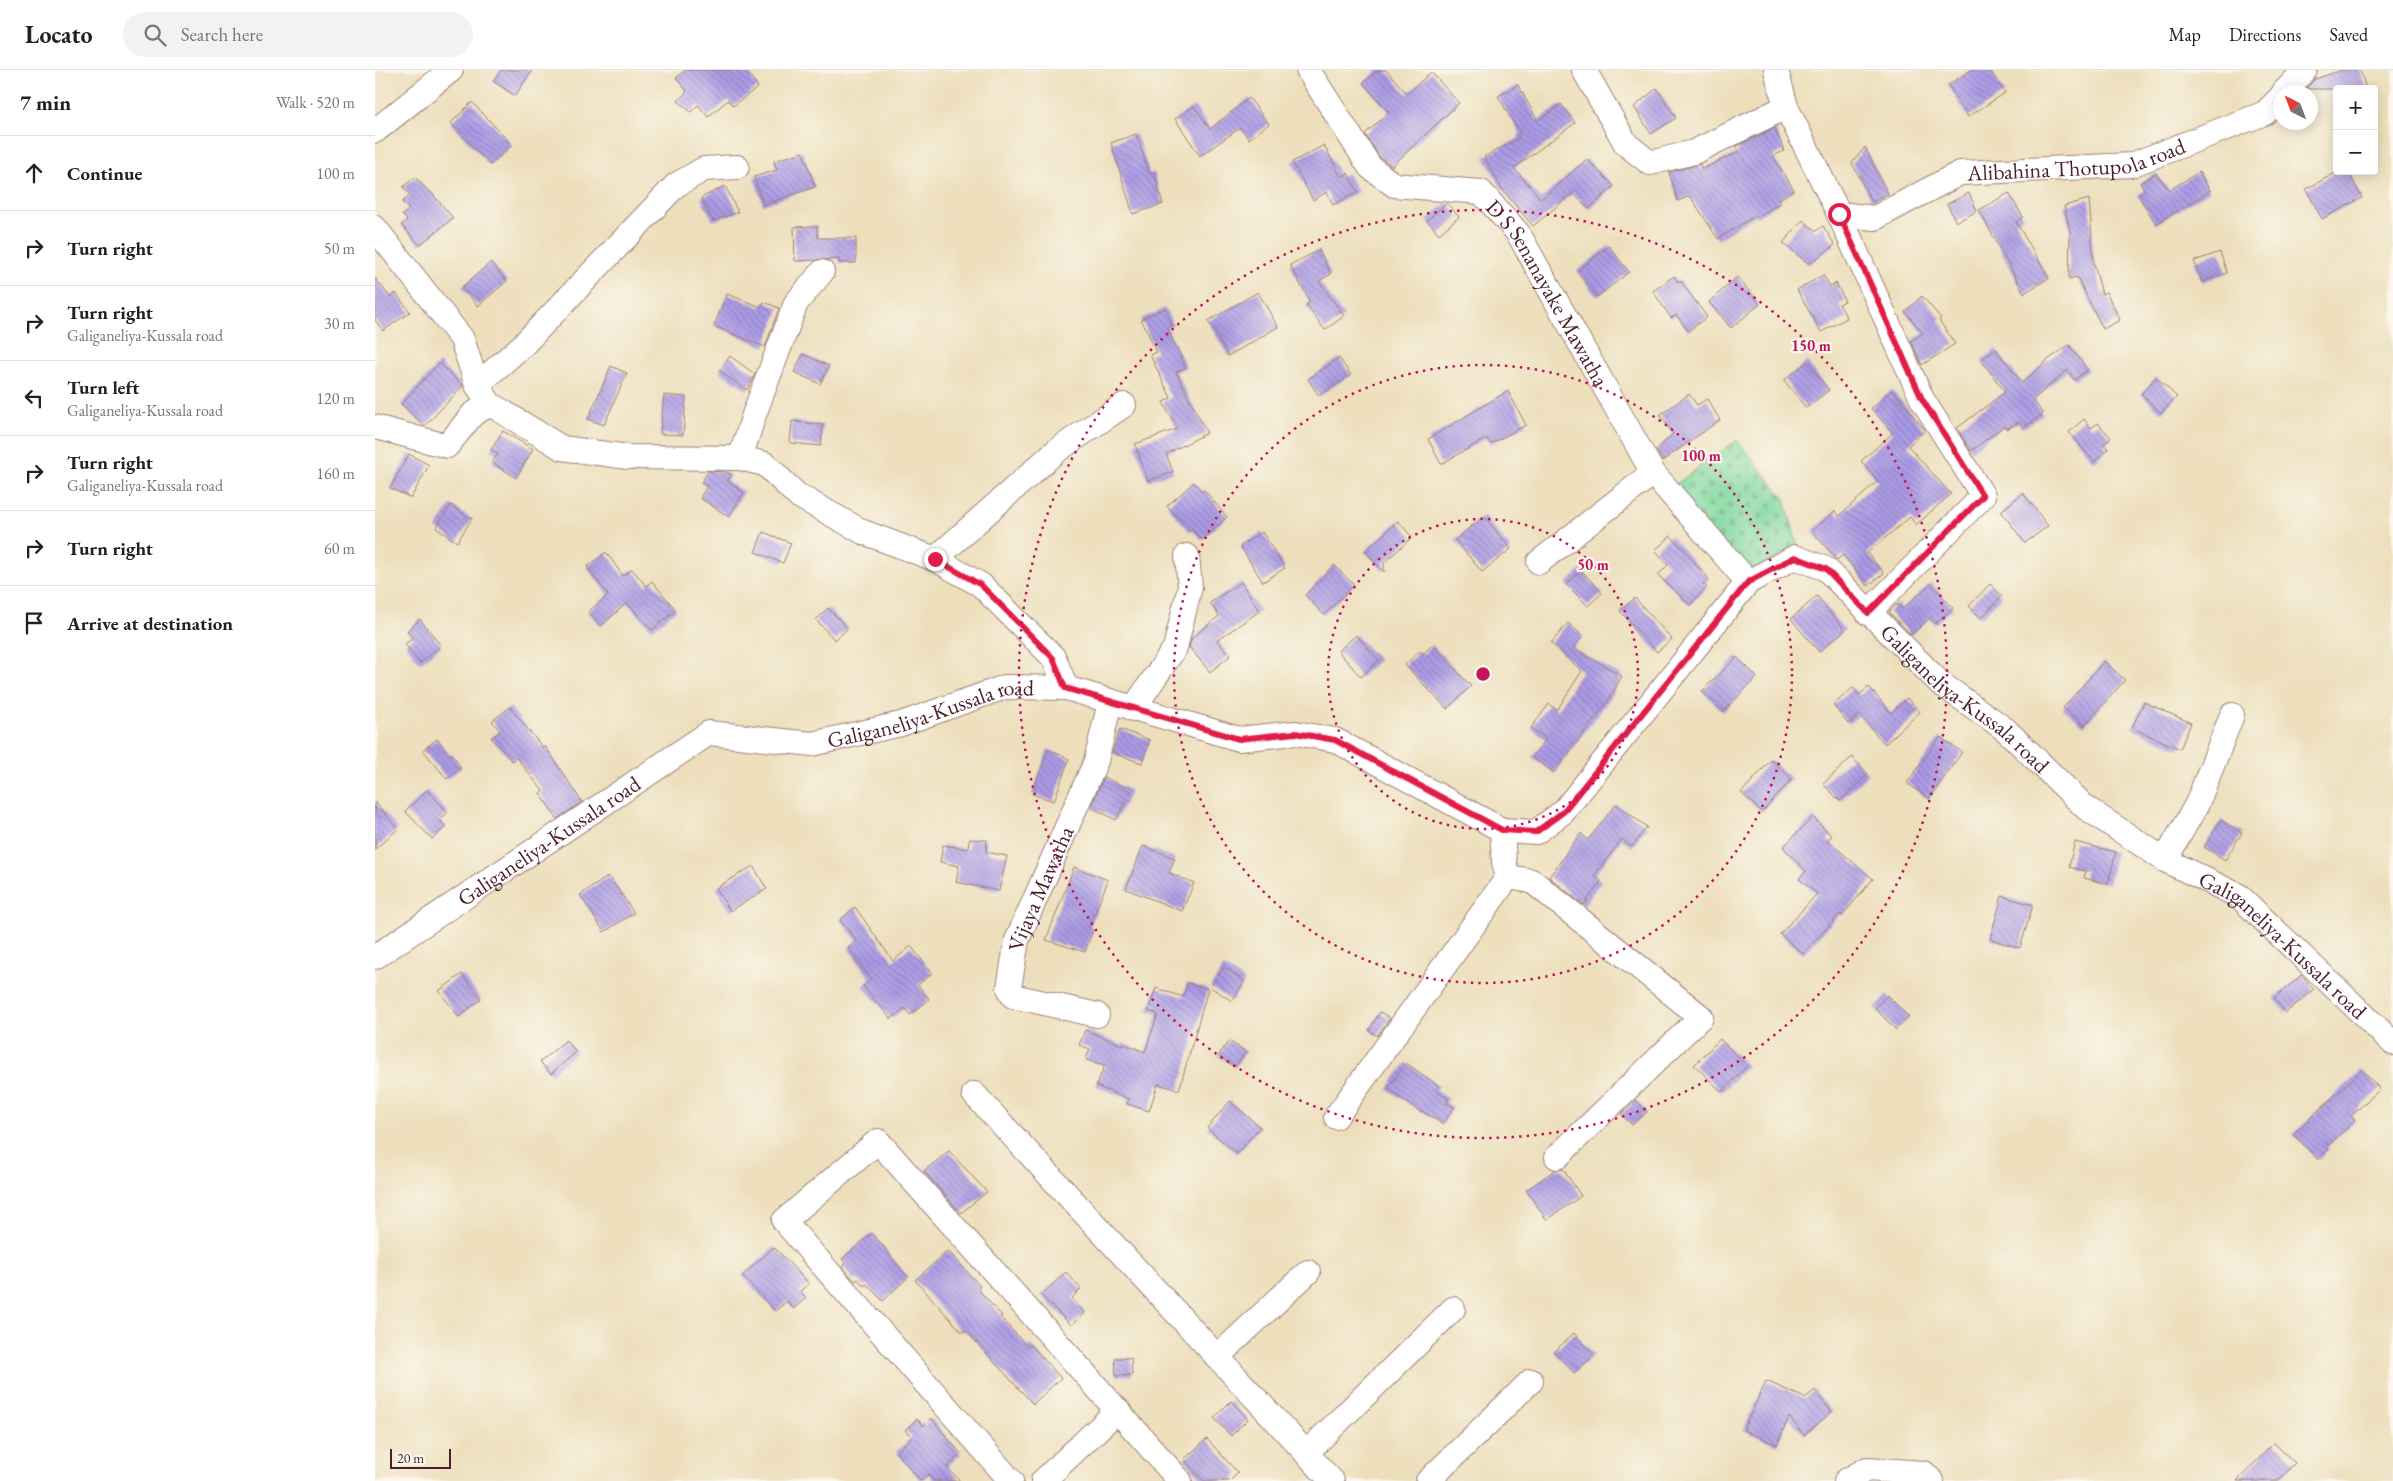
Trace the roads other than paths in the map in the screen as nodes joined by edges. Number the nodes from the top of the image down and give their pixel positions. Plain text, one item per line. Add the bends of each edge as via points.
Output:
1 (451, 70) edge
2 (1308, 70) edge
3 (1584, 70) edge
4 (1776, 70) edge
5 (2305, 70) edge
6 (2291, 85) edge
7 (2273, 105) edge
8 (1786, 107) junction
9 (375, 131) edge
10 (737, 167) dead end
11 (1839, 214) junction
12 (375, 228) edge
13 (822, 272) dead end
14 (484, 395) junction
15 (1124, 405) dead end
16 (375, 427) edge
17 (740, 458) junction
18 (1653, 473) junction
19 (1187, 556) dead end
20 (935, 559) junction
21 (1539, 562) dead end
22 (1748, 582) junction
23 (1868, 613) junction
24 (1065, 688) junction
25 (1110, 702) junction
26 (1133, 709) junction
27 (2232, 715) dead end
28 (1502, 830) junction
29 (2165, 860) junction
30 (1508, 878) junction
31 (375, 957) edge
32 (1097, 1015) dead end
33 (2393, 1043) edge
34 (974, 1094) dead end
35 (1336, 1117) dead end
36 (1557, 1157) dead end
37 (1308, 1272) dead end
38 (1453, 1309) dead end
39 (1217, 1357) junction
40 (1531, 1381) dead end
41 (1118, 1410) junction
42 (1306, 1453) junction
43 (1011, 1481) edge
44 (1043, 1481) edge
45 (1180, 1481) edge
46 (1332, 1481) edge
47 (1428, 1481) edge
48 (1846, 1481) edge
49 (1932, 1481) edge

1 - 9 street
2 - 18 street, D S Senanayake Mawatha via 1370,167 1394,184 1481,192 1518,233
3 - 8 street via 1626,144 1651,163 1694,152
4 - 8 street
5 - 6 street
7 - 11 street, Alibahina Thotupola road via 2265,113 2131,164 1960,173 1875,218
8 - 11 street
10 - 14 street via 704,169 676,185 523,345
11 - 23 street via 1922,399 1983,496
12 - 14 street via 462,339
13 - 17 street via 796,303
14 - 16 street via 447,446
14 - 17 street via 562,448 629,457
15 - 20 street via 1056,451
17 - 20 street via 765,464 797,495 863,532
18 - 21 street
18 - 22 street, D S Senanayake Mawatha
19 - 26 street via 1190,587 1175,648
20 - 24 street via 981,585 1053,658
22 - 23 street, Galiganeliya-Kussala road via 1795,557 1826,569
22 - 28 street, Galiganeliya-Kussala road via 1563,812 1536,832
23 - 29 street, Galiganeliya-Kussala road via 1941,683 2006,730 2086,808
24 - 25 street, Galiganeliya-Kussala road
24 - 31 street, Galiganeliya-Kussala road via 1005,687 901,724 813,744 709,733
25 - 26 street, Galiganeliya-Kussala road
25 - 32 street, Vijaya Mawatha via 1096,761 1017,940 1009,988 1013,996
26 - 28 street, Galiganeliya-Kussala road via 1239,739 1295,733 1335,740
27 - 29 street via 2197,804
28 - 30 street
29 - 33 street, Galiganeliya-Kussala road via 2239,896
30 - 35 street
30 - 36 street via 1532,881 1701,1017
34 - 39 street
37 - 39 street
38 - 42 street
39 - 42 street
40 - 47 street
41 - 43 street via 878,1141 784,1221
41 - 44 street
41 - 45 street
42 - 46 street
48 - 49 street via 1867,1469 1924,1474

